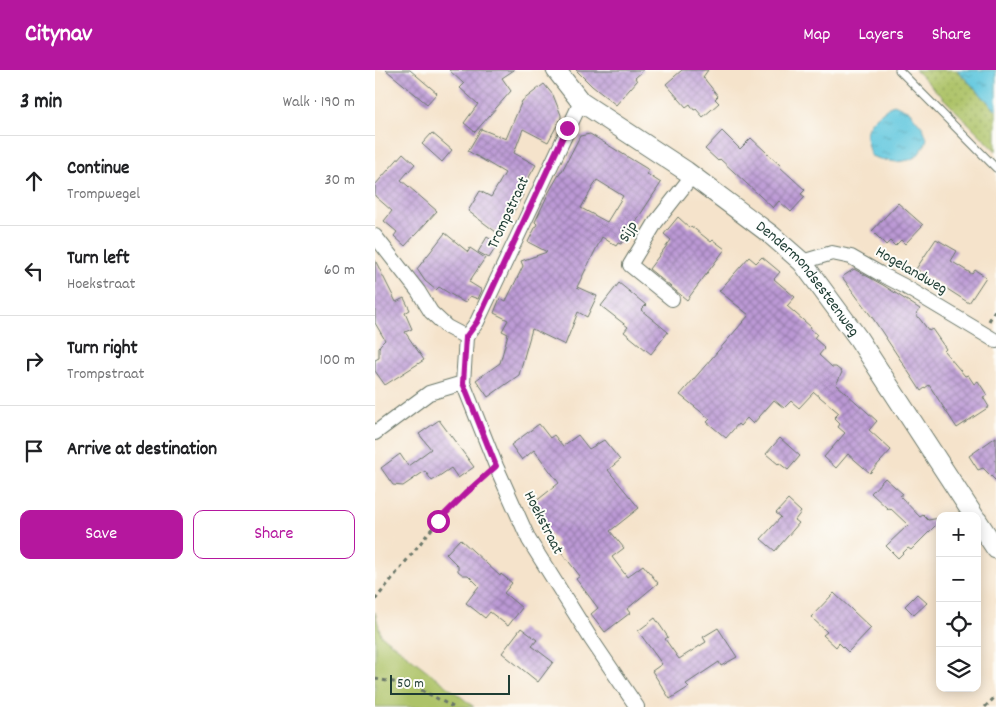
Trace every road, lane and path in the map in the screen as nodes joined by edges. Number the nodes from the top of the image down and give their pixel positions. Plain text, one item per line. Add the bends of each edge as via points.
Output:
1 (556, 70) edge
2 (899, 70) edge
3 (581, 102) junction
4 (996, 168) edge
5 (692, 176) junction
6 (375, 236) edge
7 (802, 262) junction
8 (672, 299) dead end
9 (466, 337) junction
10 (996, 341) edge
11 (463, 383) junction
12 (375, 433) edge
13 (496, 466) junction
14 (971, 512) edge
15 (981, 526) edge
16 (996, 549) edge
17 (375, 600) edge
18 (375, 679) edge
19 (996, 696) edge
20 (453, 707) edge
21 (637, 707) edge
22 (985, 707) edge

1 - 3 main road, Dendermondsesteenweg
2 - 4 lane
3 - 5 main road, Dendermondsesteenweg
3 - 9 street, Trompstraat via 477,322
5 - 7 main road, Dendermondsesteenweg
5 - 8 street, Sijp via 656,222 630,265
6 - 9 street via 431,312 447,327
7 - 10 street, Hogelandweg via 832,253 851,257
7 - 14 main road, Dendermondsesteenweg via 858,338
9 - 11 street, Hoekstraat
11 - 12 street via 429,394
11 - 13 street, Hoekstraat
13 - 17 path via 438,521
13 - 21 street, Hoekstraat via 529,540
15 - 16 main road
18 - 20 path via 412,685
19 - 22 path

